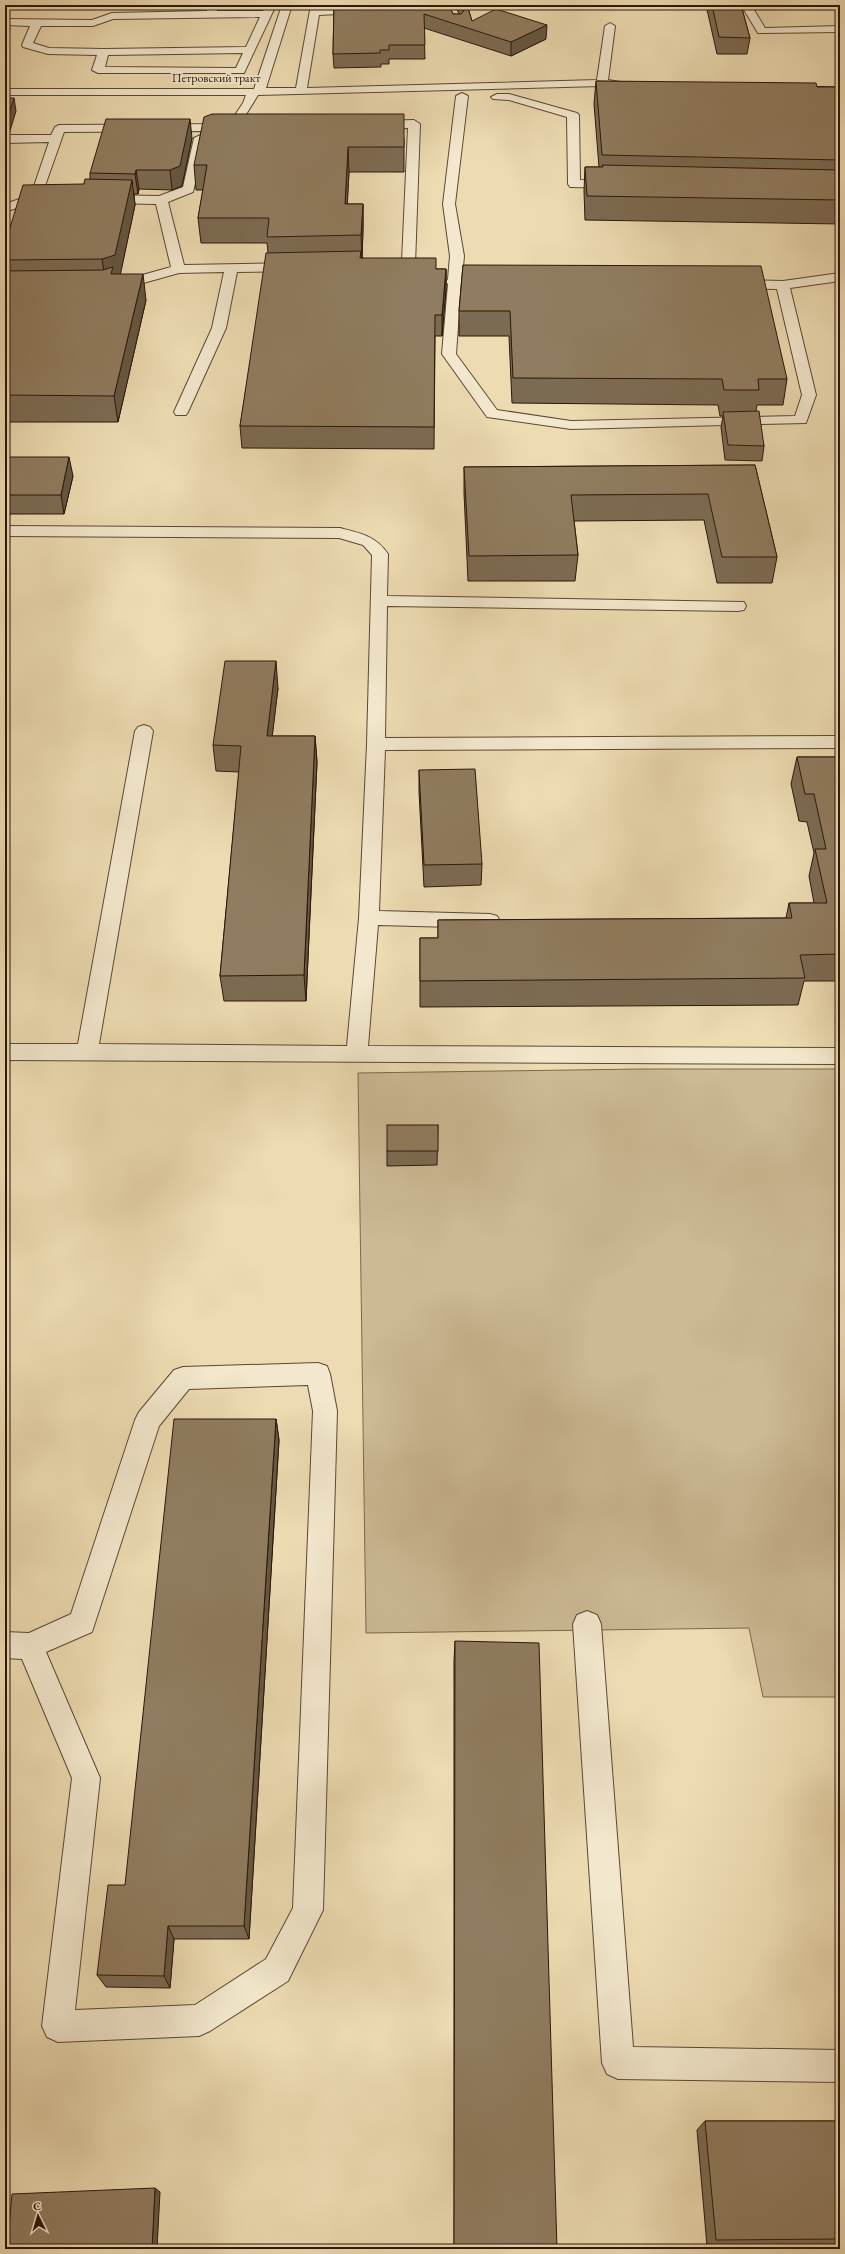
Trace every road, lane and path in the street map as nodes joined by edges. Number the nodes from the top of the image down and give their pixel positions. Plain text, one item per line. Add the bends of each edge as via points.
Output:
1 (287, 5) edge
2 (390, 5) edge
3 (746, 5) edge
4 (212, 9) edge
5 (269, 9) edge
6 (5, 22) edge
7 (37, 22) junction
8 (610, 26) dead end
9 (840, 29) edge
10 (250, 50) junction
11 (104, 52) junction
12 (602, 83) junction
13 (634, 88) edge
14 (301, 90) junction
15 (336, 90) junction
16 (256, 91) junction
17 (5, 92) edge
18 (462, 96) junction
19 (359, 125) edge
20 (248, 126) edge
21 (232, 127) junction
22 (56, 138) junction
23 (5, 139) edge
24 (629, 185) edge
25 (36, 197) junction
26 (51, 198) edge
27 (91, 198) edge
28 (161, 200) junction
29 (5, 208) edge
30 (369, 266) edge
31 (308, 267) edge
32 (231, 268) junction
33 (178, 269) junction
34 (840, 277) edge
35 (453, 282) junction
36 (508, 282) edge
37 (720, 284) edge
38 (783, 285) junction
39 (99, 290) edge
40 (181, 412) dead end
41 (5, 531) edge
42 (379, 601) junction
43 (738, 606) dead end
44 (144, 731) dead end
45 (840, 742) edge
46 (376, 744) junction
47 (369, 918) junction
48 (505, 921) edge
49 (5, 1052) edge
50 (357, 1052) junction
51 (87, 1053) junction
52 (840, 1056) edge
53 (586, 1624) dead end
54 (18, 1646) edge
55 (840, 2066) edge

1 - 16 street
2 - 14 street via 376,9 314,12
3 - 9 street via 762,31
4 - 5 street
4 - 7 street via 112,16 93,23
5 - 10 street
6 - 7 street
7 - 11 street via 27,45 48,51
8 - 12 street
10 - 11 street
10 - 11 street via 240,71 98,70
12 - 13 street, Петровский тракт
12 - 15 street, Петровский тракт
14 - 15 street, Петровский тракт
14 - 16 street, Петровский тракт
15 - 18 street
16 - 17 street, Петровский тракт
16 - 21 street
18 - 24 street via 509,97 573,114 574,184
18 - 35 street via 449,204 457,256
19 - 30 street via 414,124 408,265
20 - 21 street
21 - 22 street via 59,129
21 - 28 street via 200,138 189,189
22 - 23 street
22 - 25 street
25 - 26 street
25 - 29 street
27 - 28 street
28 - 33 street
31 - 32 street
32 - 33 street
32 - 40 street via 219,328
33 - 39 street via 107,290
34 - 38 street
35 - 36 street
35 - 38 street via 448,354 492,414 571,426 801,420 809,395
37 - 38 street
41 - 42 street via 340,533 369,542 380,554
42 - 43 street
42 - 46 street
44 - 51 street
45 - 46 street
46 - 47 street
47 - 48 street
47 - 50 street
49 - 51 street
50 - 51 street
50 - 52 street
53 - 55 street via 618,2063
54 - 54 street via 82,1623 148,1420 183,1378 318,1374 325,1411 308,1910 277,1970 199,2020 58,2026 86,1778

